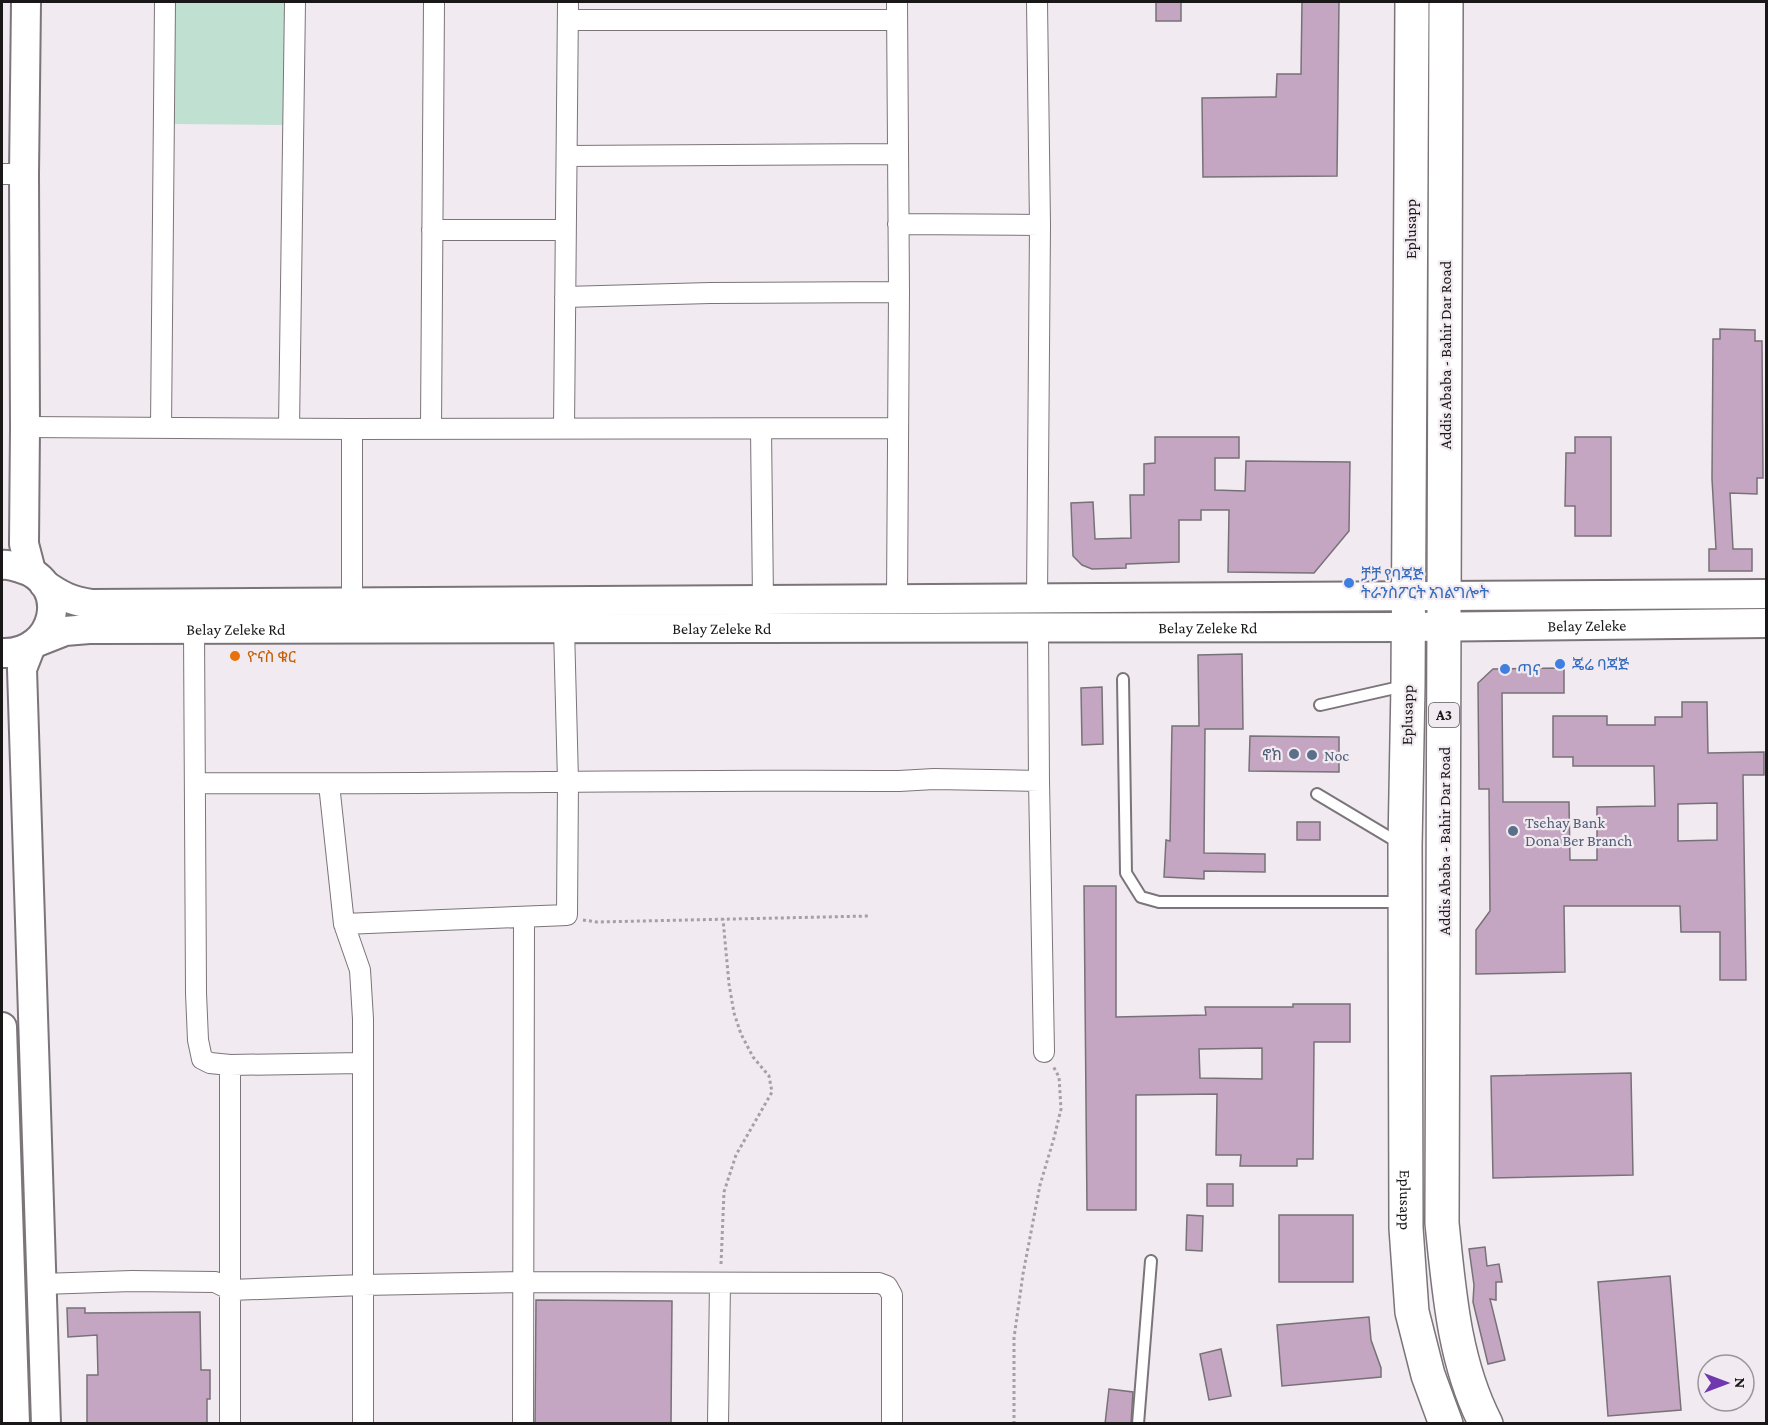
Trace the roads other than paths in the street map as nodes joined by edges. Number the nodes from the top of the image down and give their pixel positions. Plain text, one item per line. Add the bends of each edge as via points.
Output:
1 (26, 2) edge
2 (165, 2) edge
3 (295, 2) edge
4 (434, 2) edge
5 (1037, 2) edge
6 (1412, 2) edge
7 (1446, 2) edge
8 (568, 11) edge
9 (897, 11) edge
10 (898, 154) junction
11 (567, 156) junction
12 (13, 174) edge
13 (898, 224) junction
14 (1040, 225) junction
15 (432, 230) junction
16 (565, 230) junction
17 (899, 291) junction
18 (565, 297) junction
19 (25, 427) junction
20 (161, 428) junction
21 (289, 428) junction
22 (430, 428) junction
23 (564, 428) junction
24 (898, 428) junction
25 (352, 429) junction
26 (761, 429) junction
27 (2, 565) edge
28 (38, 577) junction
29 (1767, 594) edge
30 (1037, 598) junction
31 (897, 599) junction
32 (1408, 611) junction
33 (1444, 611) junction
34 (763, 614) junction
35 (352, 616) junction
36 (1767, 623) edge
37 (1038, 627) junction
38 (564, 628) junction
39 (194, 629) junction
40 (34, 644) junction
41 (2, 653) edge
42 (1123, 680) dead end
43 (1408, 685) junction
44 (1320, 705) dead end
45 (567, 781) junction
46 (1039, 781) junction
47 (195, 783) junction
48 (329, 784) junction
49 (1317, 794) dead end
50 (1405, 846) junction
51 (1405, 902) junction
52 (524, 917) junction
53 (344, 924) junction
54 (2, 1027) edge
55 (1044, 1052) road end
56 (362, 1063) junction
57 (230, 1065) junction
58 (17, 1130) edge
59 (1151, 1261) dead end
60 (525, 1282) junction
61 (720, 1283) junction
62 (42, 1284) junction
63 (362, 1285) junction
64 (231, 1290) junction
65 (15, 1424) edge
66 (46, 1424) edge
67 (230, 1424) edge
68 (363, 1424) edge
69 (523, 1424) edge
70 (718, 1424) edge
71 (891, 1424) edge
72 (1138, 1424) edge
73 (1446, 1424) edge
74 (1486, 1424) edge

1 - 12 street
2 - 20 street
3 - 21 street
4 - 15 street
5 - 14 street
6 - 32 highway, Eplusapp / A3
7 - 33 highway, Addis Ababa - Bahir Dar Road / A3
8 - 9 street
8 - 11 street
9 - 10 street
10 - 11 street
10 - 13 street
11 - 16 street
12 - 19 street
13 - 14 street
13 - 17 street
14 - 30 street
15 - 16 street
15 - 22 street
16 - 18 street
17 - 18 street
17 - 24 street
18 - 23 street
19 - 20 street
19 - 28 street via 24,544
20 - 21 street
21 - 25 street
22 - 23 street
22 - 25 street
23 - 26 street
24 - 26 street
24 - 31 street
25 - 35 street
26 - 34 street
27 - 28 street, Belay Zeleke Rd
28 - 35 street, Belay Zeleke Rd via 74,602
28 - 40 street via 52,604 48,626
29 - 33 street, Belay Zeleke
30 - 31 street, Belay Zeleke Rd
30 - 32 street, Belay Zeleke Rd
30 - 37 street
31 - 34 street, Belay Zeleke Rd
32 - 33 street, Belay Zeleke
32 - 37 street, Belay Zeleke Rd
32 - 43 highway, Eplusapp / A3
33 - 36 street, Belay Zeleke
33 - 74 highway, Addis Ababa - Bahir Dar Road / A3 via 1442,1223 1460,1351
34 - 35 street, Belay Zeleke Rd
34 - 37 street, Belay Zeleke Rd
34 - 38 street, Belay Zeleke Rd
35 - 38 street, Belay Zeleke Rd
35 - 39 street, Belay Zeleke Rd
37 - 46 street
38 - 45 street
39 - 40 street, Belay Zeleke Rd via 65,631
39 - 47 street
40 - 41 street, Belay Zeleke Rd via 17,653
40 - 58 street via 22,669
42 - 51 lane via 1126,873 1141,897 1159,902
43 - 44 lane
43 - 50 highway, Eplusapp / A3
45 - 46 street
45 - 48 street
45 - 52 street via 567,915
46 - 55 street
47 - 48 street
47 - 57 street via 198,1040 202,1059
48 - 53 street
49 - 50 lane
50 - 51 highway, Eplusapp / A3
51 - 73 highway, Eplusapp / A3 via 1406,1228 1412,1312
52 - 53 street
52 - 60 street
53 - 56 street via 360,969
54 - 58 street
56 - 57 street
56 - 63 street
57 - 64 street
58 - 62 street
58 - 65 street
59 - 72 lane
60 - 61 street
60 - 63 street
60 - 69 street
61 - 70 street
61 - 71 street via 887,1286 892,1294
62 - 64 street via 215,1282
62 - 66 street
63 - 64 street
63 - 68 street
64 - 67 street

